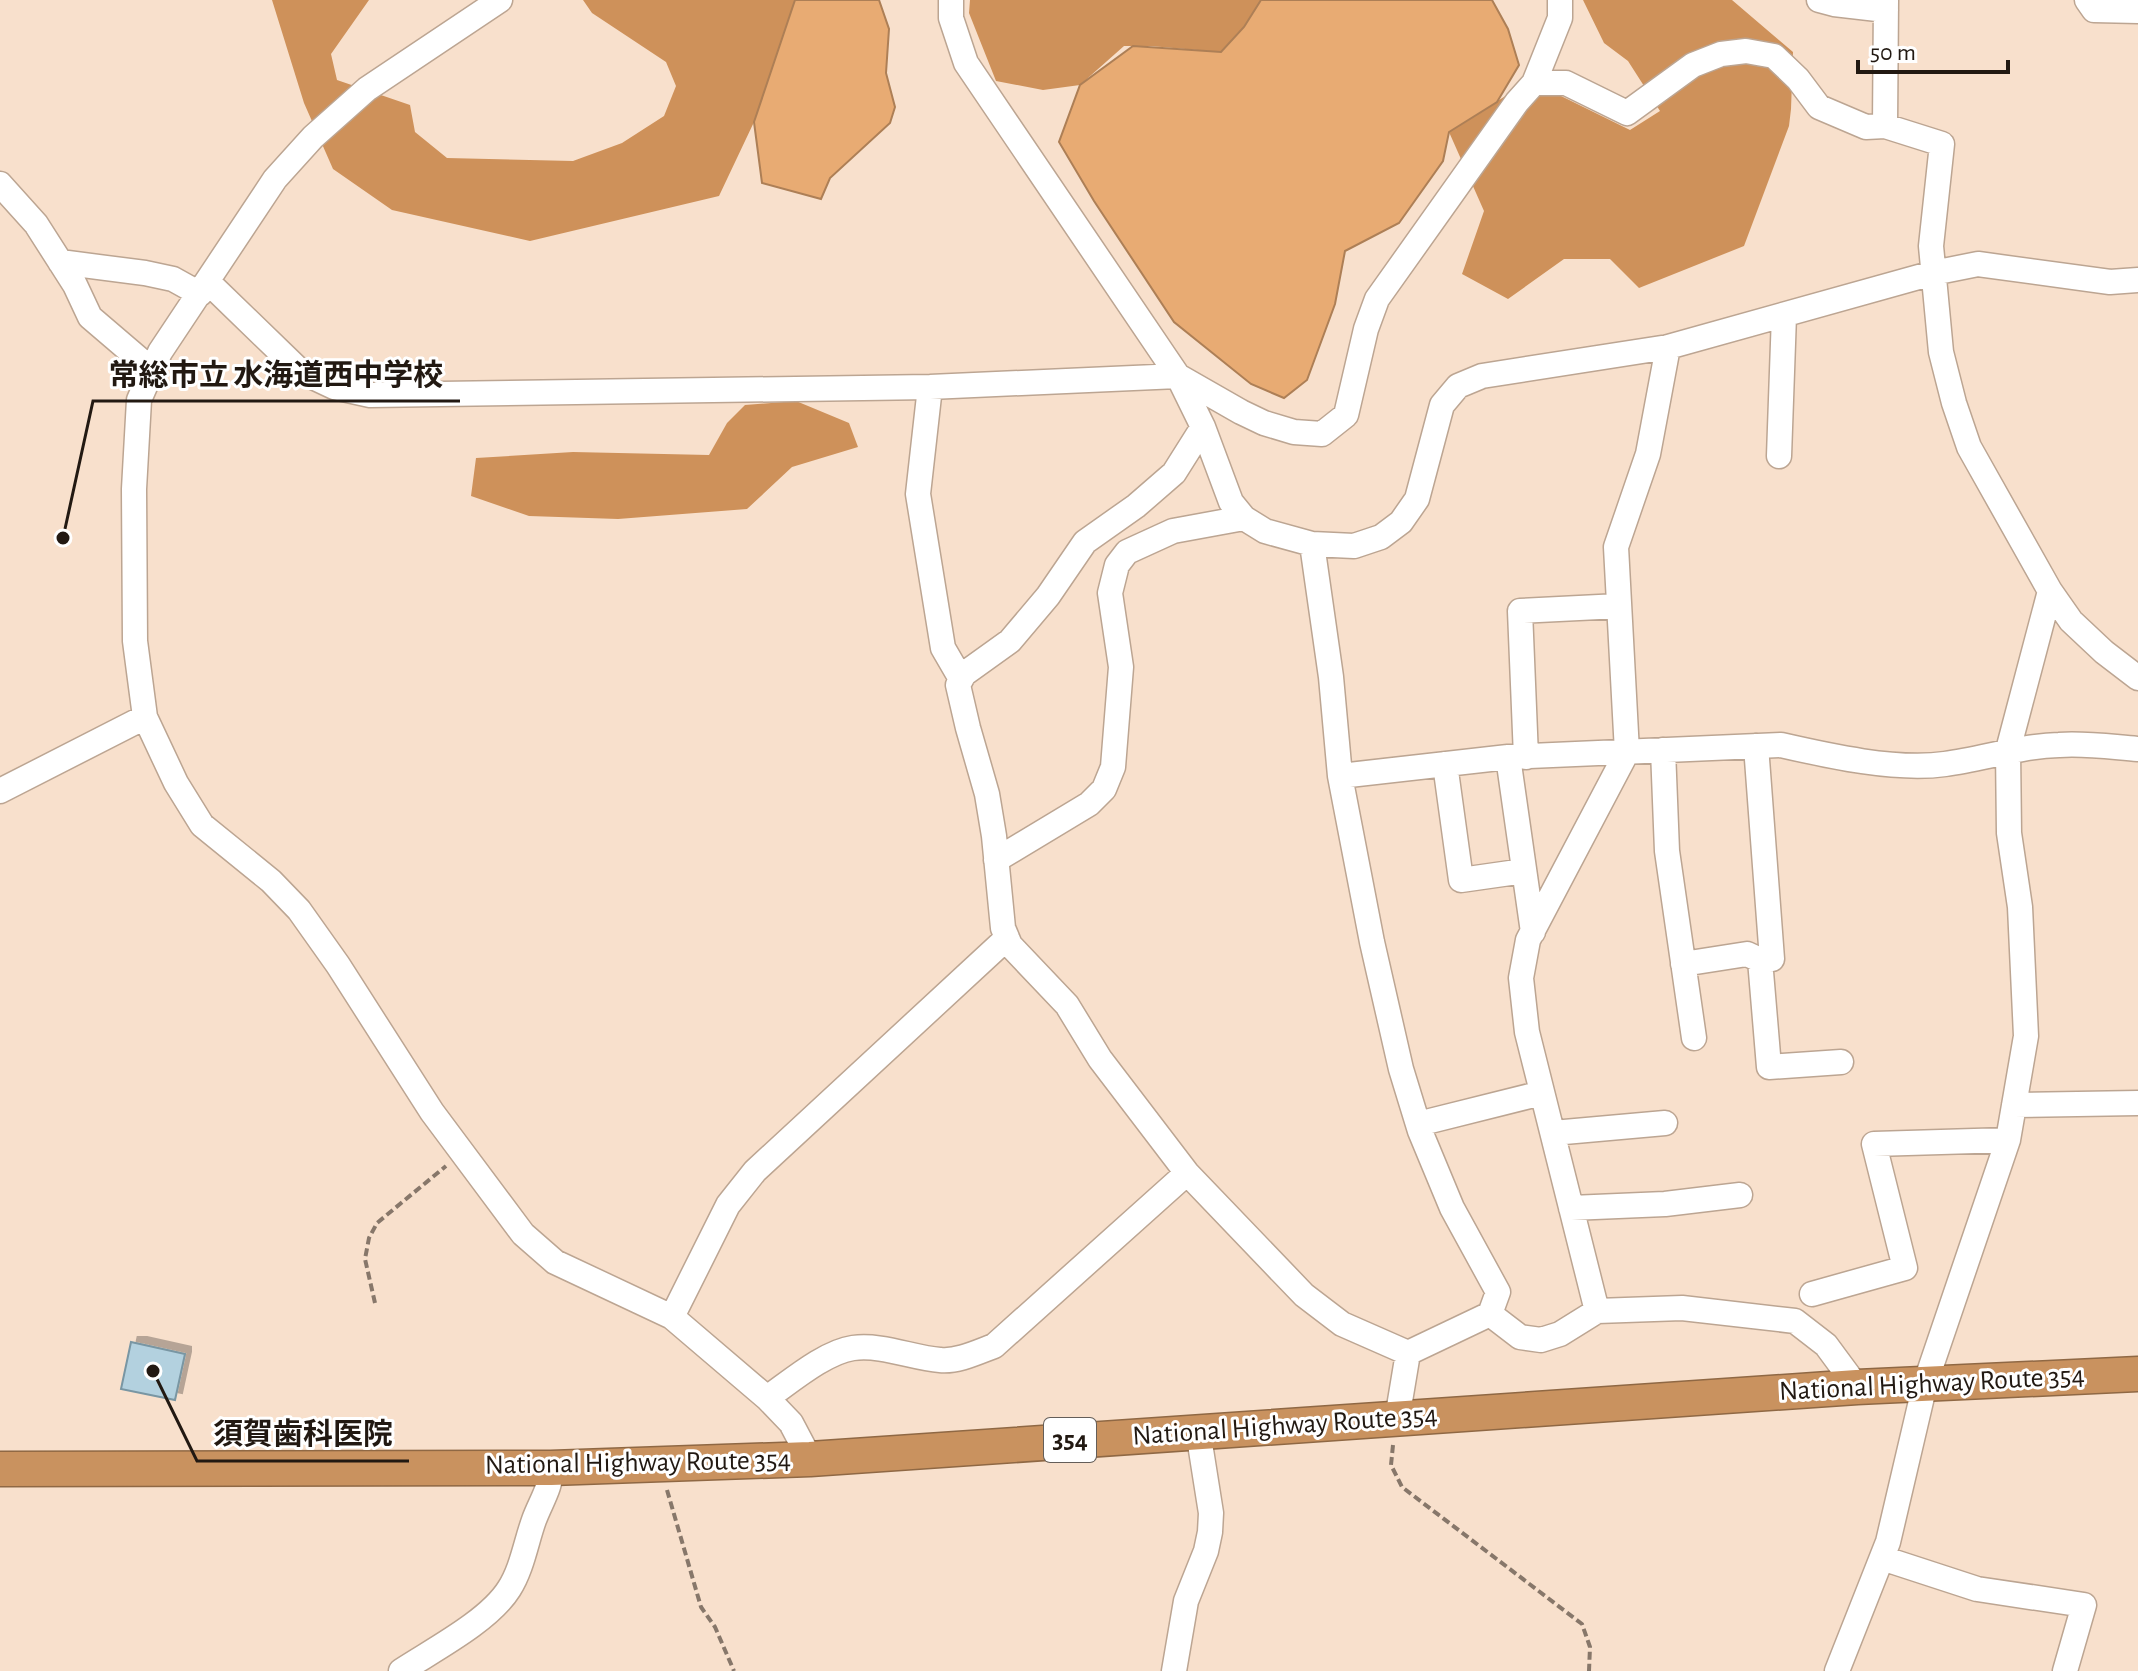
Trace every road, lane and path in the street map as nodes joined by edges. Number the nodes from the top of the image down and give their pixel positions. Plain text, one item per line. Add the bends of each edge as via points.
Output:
1 (500, 0) edge
2 (951, 0) edge
3 (1560, 0) edge
4 (1819, 0) edge
5 (2087, 0) edge
6 (1886, 5) edge
7 (2138, 11) edge
8 (1534, 83) junction
9 (1885, 126) junction
10 (0, 184) edge
11 (60, 262) junction
12 (1933, 273) junction
13 (2138, 280) edge
14 (204, 288) junction
15 (1784, 315) junction
16 (1668, 347) junction
17 (152, 370) junction
18 (1178, 376) junction
19 (930, 387) junction
20 (1203, 427) junction
21 (1779, 456) dead end
22 (1244, 518) junction
23 (1312, 544) junction
24 (2050, 591) junction
25 (1619, 606) junction
26 (2138, 678) edge
27 (961, 679) junction
28 (145, 717) junction
29 (1756, 746) junction
30 (2138, 749) edge
31 (1663, 750) junction
32 (2008, 750) junction
33 (1627, 752) junction
34 (1517, 757) junction
35 (1445, 764) junction
36 (1340, 776) junction
37 (0, 791) edge
38 (996, 860) junction
39 (1524, 871) junction
40 (1533, 932) junction
41 (1007, 938) junction
42 (1760, 960) junction
43 (1683, 964) junction
44 (1694, 1038) dead end
45 (1841, 1062) dead end
46 (1542, 1093) junction
47 (2138, 1103) edge
48 (2014, 1105) junction
49 (1665, 1123) dead end
50 (1418, 1124) junction
51 (1553, 1133) junction
52 (2008, 1140) junction
53 (462, 1152) junction
54 (1187, 1173) junction
55 (1740, 1195) dead end
56 (1571, 1208) junction
57 (1812, 1294) dead end
58 (375, 1303) dead end
59 (1597, 1311) junction
60 (1490, 1314) junction
61 (672, 1317) junction
62 (1408, 1353) junction
63 (2138, 1374) edge
64 (1925, 1384) junction
65 (1857, 1387) junction
66 (767, 1398) junction
67 (1397, 1419) junction
68 (1198, 1431) junction
69 (810, 1459) junction
70 (660, 1465) junction
71 (551, 1468) junction
72 (0, 1469) edge
73 (1882, 1558) junction
74 (401, 1671) edge
75 (734, 1671) edge
76 (1174, 1671) edge
77 (1589, 1671) edge
78 (1837, 1671) edge
79 (2065, 1671) edge

1 - 14 street via 367,89 313,137 275,179
2 - 18 street via 951,18 966,63
3 - 8 street via 1560,18
4 - 6 street
5 - 7 street via 2094,10
6 - 9 street
8 - 9 street via 1566,83 1627,113 1693,65 1746,51 1774,56 1819,107 1866,127
8 - 18 street via 1377,299 1346,415 1322,434 1294,432 1241,412
9 - 12 street via 1942,144
10 - 11 street via 36,224
11 - 14 street
11 - 17 street via 90,317
12 - 13 street via 1978,264 2110,282
12 - 15 street
12 - 24 street via 1941,352 1969,447
14 - 17 street
14 - 19 street via 300,371 334,387 370,395
15 - 16 street
15 - 21 street
16 - 23 street via 1482,376 1458,386 1442,405 1417,499 1401,522 1381,537 1354,546
16 - 25 street via 1648,454 1616,547
17 - 28 street via 139,400 134,489 135,641
18 - 19 street
18 - 20 street
19 - 27 street via 918,494 943,648
20 - 22 street via 1231,502
20 - 27 street via 1174,473 1085,542 1010,641
22 - 23 street via 1265,531
22 - 38 street via 1173,531 1127,552 1117,565 1110,593 1121,667 1113,767 1104,789 1089,804
23 - 36 street
24 - 26 street via 2071,621
24 - 32 street
25 - 33 street
25 - 34 street via 1520,611
27 - 38 street via 958,685 987,794
28 - 37 street
28 - 53 street via 202,825 299,910
29 - 31 street
29 - 32 street via 1781,745 1895,765 1943,765
29 - 42 street via 1772,959
30 - 32 street via 2060,744
31 - 33 street
31 - 43 street via 1667,851
32 - 48 street via 2009,833 2020,907 2026,1036
33 - 34 street
33 - 40 street
34 - 35 street
34 - 39 street
35 - 36 street
35 - 39 street via 1461,880
36 - 50 street via 1372,942
38 - 41 street
39 - 40 street
40 - 46 street via 1521,978
41 - 54 street via 1067,1005 1100,1059
41 - 61 street via 755,1171 728,1205
42 - 43 street via 1747,954
42 - 45 street via 1769,1067
43 - 44 street
46 - 50 street
46 - 51 street
47 - 48 street
48 - 52 street
49 - 51 street
50 - 60 street via 1452,1208 1498,1292
51 - 56 street
52 - 57 street via 1874,1144 1905,1268
52 - 64 street
53 - 58 path via 377,1223 365,1259
53 - 61 street via 523,1234 555,1262
54 - 62 street via 1304,1295 1342,1324
54 - 66 street via 994,1346 942,1361 896,1350 853,1348 818,1362
55 - 56 street
56 - 59 street
59 - 60 street via 1541,1340 1520,1337
59 - 65 street via 1682,1308 1795,1321 1826,1345
60 - 62 street
61 - 66 street
62 - 67 street
63 - 64 highway, National Highway Route 354 / 354
64 - 65 highway, National Highway Route 354 / 354
64 - 73 street
65 - 67 highway, National Highway Route 354 / 354
66 - 69 street via 791,1423
67 - 68 highway, National Highway Route 354 / 354
67 - 77 path via 1391,1465 1402,1487 1582,1624 1590,1647
68 - 69 highway, National Highway Route 354 / 354
68 - 76 street via 1210,1532 1186,1601
69 - 70 highway, National Highway Route 354 / 354
70 - 71 highway, National Highway Route 354 / 354
70 - 75 path via 701,1607
71 - 72 highway, National Highway Route 354 / 354
71 - 74 street via 551,1482 509,1590 495,1607
73 - 78 street
73 - 79 street via 1977,1589 2084,1605

